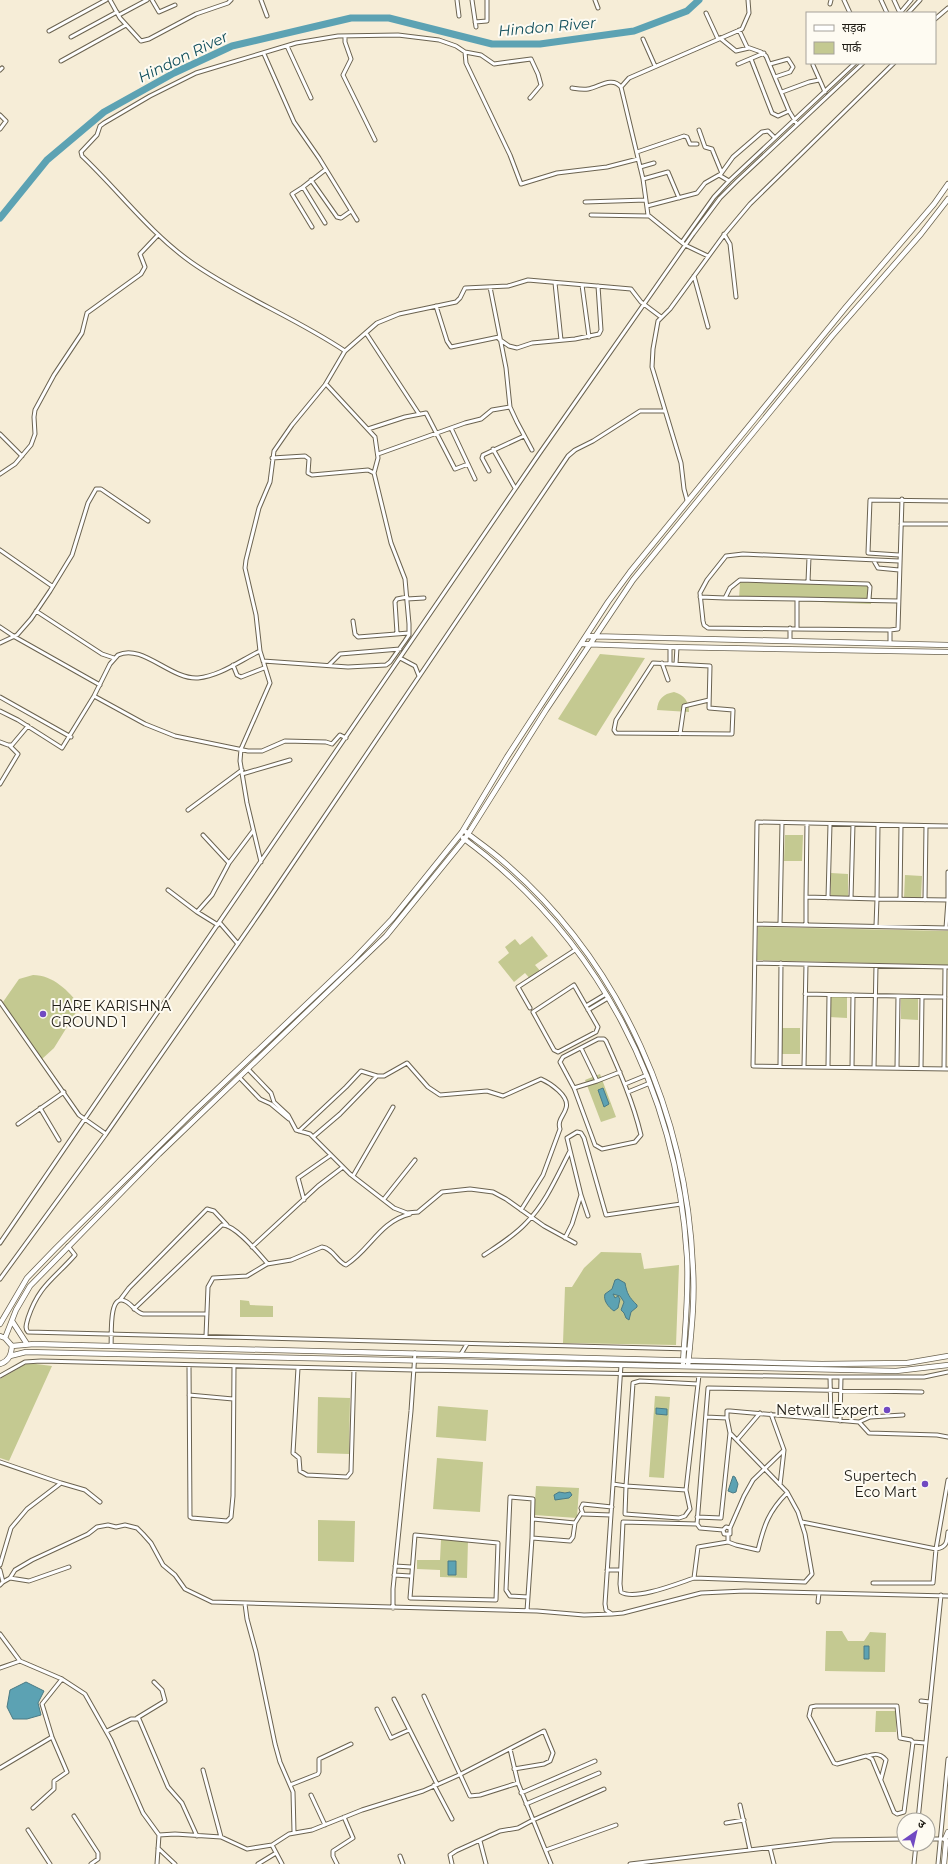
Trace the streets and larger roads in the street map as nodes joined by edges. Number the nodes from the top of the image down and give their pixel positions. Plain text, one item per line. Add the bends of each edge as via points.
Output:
1 (106, 0) edge
2 (110, 0) edge
3 (147, 0) edge
4 (152, 0) edge
5 (230, 0) edge
6 (261, 0) edge
7 (457, 0) edge
8 (472, 0) edge
9 (487, 0) edge
10 (596, 0) edge
11 (748, 0) edge
12 (831, 0) edge
13 (844, 0) edge
14 (881, 0) edge
15 (894, 0) edge
16 (911, 0) edge
17 (920, 0) edge
18 (830, 4) dead end
19 (175, 5) dead end
20 (598, 8) dead end
21 (948, 8) edge
22 (850, 12) edge
23 (887, 12) edge
24 (900, 12) edge
25 (901, 12) edge
26 (909, 12) edge
27 (706, 13) dead end
28 (118, 14) junction
29 (267, 16) dead end
30 (459, 16) dead end
31 (936, 18) edge
32 (475, 22) junction
33 (126, 25) junction
34 (476, 27) dead end
35 (739, 30) junction
36 (49, 31) dead end
37 (345, 36) junction
38 (71, 37) dead end
39 (643, 39) dead end
40 (719, 39) junction
41 (287, 46) junction
42 (749, 48) junction
43 (465, 52) junction
44 (764, 53) junction
45 (264, 54) junction
46 (751, 59) junction
47 (61, 61) dead end
48 (738, 64) dead end
49 (770, 64) junction
50 (854, 64) edge
51 (862, 64) edge
52 (893, 64) edge
53 (813, 65) dead end
54 (655, 66) junction
55 (775, 77) junction
56 (819, 80) junction
57 (621, 87) junction
58 (572, 88) dead end
59 (782, 92) junction
60 (825, 92) junction
61 (312, 98) dead end
62 (530, 98) dead end
63 (789, 111) junction
64 (0, 115) edge
65 (793, 119) junction
66 (797, 124) junction
67 (0, 129) edge
68 (699, 130) dead end
69 (774, 137) junction
70 (375, 140) dead end
71 (697, 144) dead end
72 (637, 152) junction
73 (638, 159) junction
74 (654, 163) dead end
75 (640, 167) junction
76 (325, 170) junction
77 (720, 173) junction
78 (643, 179) junction
79 (311, 180) junction
80 (729, 180) junction
81 (948, 184) edge
82 (303, 187) junction
83 (679, 198) junction
84 (646, 200) junction
85 (948, 200) edge
86 (585, 202) dead end
87 (647, 206) junction
88 (351, 211) junction
89 (591, 216) dead end
90 (649, 216) junction
91 (357, 220) dead end
92 (325, 223) dead end
93 (312, 227) dead end
94 (724, 234) junction
95 (158, 235) junction
96 (682, 242) junction
97 (685, 245) junction
98 (708, 256) junction
99 (694, 276) junction
100 (555, 283) junction
101 (582, 285) junction
102 (598, 286) junction
103 (490, 287) junction
104 (736, 297) dead end
105 (643, 304) junction
106 (436, 306) junction
107 (660, 317) junction
108 (708, 327) dead end
109 (366, 333) junction
110 (588, 336) junction
111 (499, 338) junction
112 (561, 340) junction
113 (345, 351) junction
114 (326, 384) junction
115 (510, 407) junction
116 (665, 410) junction
117 (419, 414) junction
118 (451, 428) junction
119 (368, 429) junction
120 (0, 434) edge
121 (437, 434) junction
122 (524, 436) junction
123 (493, 449) junction
124 (532, 450) dead end
125 (378, 454) junction
126 (22, 456) junction
127 (272, 458) junction
128 (468, 464) junction
129 (489, 471) dead end
130 (374, 473) junction
131 (0, 474) edge
132 (474, 479) dead end
133 (515, 488) junction
134 (902, 499) junction
135 (687, 500) junction
136 (948, 501) edge
137 (148, 521) dead end
138 (901, 524) junction
139 (948, 524) edge
140 (0, 550) edge
141 (900, 555) junction
142 (809, 557) junction
143 (874, 561) junction
144 (899, 561) junction
145 (899, 570) junction
146 (808, 582) junction
147 (52, 586) junction
148 (700, 597) junction
149 (407, 598) junction
150 (424, 598) dead end
151 (725, 598) junction
152 (797, 599) junction
153 (870, 599) junction
154 (898, 601) junction
155 (36, 611) junction
156 (353, 621) dead end
157 (0, 627) edge
158 (790, 628) junction
159 (797, 629) junction
160 (890, 630) junction
161 (409, 633) junction
162 (397, 634) junction
163 (586, 636) junction
164 (15, 637) junction
165 (595, 637) junction
166 (725, 640) junction
167 (790, 641) junction
168 (0, 643) edge
169 (591, 643) junction
170 (890, 643) junction
171 (582, 644) junction
172 (948, 645) edge
173 (670, 647) junction
174 (677, 647) junction
175 (725, 648) junction
176 (400, 649) junction
177 (260, 651) junction
178 (948, 652) edge
179 (114, 658) junction
180 (400, 658) junction
181 (263, 661) junction
182 (662, 663) junction
183 (670, 664) junction
184 (676, 664) junction
185 (233, 665) junction
186 (329, 665) junction
187 (264, 668) junction
188 (419, 676) junction
189 (668, 680) dead end
190 (100, 685) junction
191 (94, 696) junction
192 (0, 697) edge
193 (709, 700) junction
194 (0, 711) edge
195 (28, 726) junction
196 (680, 734) junction
197 (71, 737) junction
198 (346, 738) junction
199 (0, 742) edge
200 (10, 746) junction
201 (241, 749) junction
202 (290, 760) dead end
203 (242, 772) junction
204 (0, 784) edge
205 (188, 810) dead end
206 (782, 823) junction
207 (807, 823) junction
208 (830, 824) junction
209 (852, 824) junction
210 (878, 825) junction
211 (901, 825) junction
212 (926, 826) junction
213 (948, 826) edge
214 (463, 830) junction
215 (253, 832) junction
216 (468, 834) junction
217 (203, 835) dead end
218 (459, 836) junction
219 (464, 840) junction
220 (261, 862) junction
221 (229, 863) junction
222 (948, 872) edge
223 (168, 890) dead end
224 (806, 897) junction
225 (828, 898) junction
226 (852, 898) junction
227 (877, 899) junction
228 (900, 899) junction
229 (925, 900) junction
230 (948, 900) edge
231 (197, 912) junction
232 (219, 924) junction
233 (756, 924) junction
234 (780, 924) junction
235 (806, 925) junction
236 (876, 926) junction
237 (947, 928) edge
238 (238, 944) junction
239 (576, 950) junction
240 (756, 963) junction
241 (781, 963) junction
242 (806, 964) junction
243 (876, 966) junction
244 (947, 967) edge
245 (805, 994) junction
246 (829, 995) junction
247 (853, 995) junction
248 (607, 996) junction
249 (875, 996) junction
250 (898, 996) junction
251 (922, 997) junction
252 (945, 997) junction
253 (0, 1002) edge
254 (586, 1006) junction
255 (530, 1008) dead end
256 (588, 1010) junction
257 (581, 1048) junction
258 (245, 1063) junction
259 (780, 1066) junction
260 (804, 1067) junction
261 (828, 1067) junction
262 (852, 1068) junction
263 (874, 1068) junction
264 (897, 1068) junction
265 (250, 1069) junction
266 (921, 1069) junction
267 (946, 1069) edge
268 (620, 1072) junction
269 (647, 1075) junction
270 (377, 1076) junction
271 (242, 1080) junction
272 (597, 1081) junction
273 (650, 1083) junction
274 (625, 1084) junction
275 (574, 1088) junction
276 (64, 1092) junction
277 (628, 1092) junction
278 (393, 1107) dead end
279 (40, 1108) junction
280 (84, 1120) junction
281 (291, 1120) junction
282 (18, 1124) dead end
283 (299, 1131) junction
284 (106, 1134) junction
285 (313, 1137) junction
286 (59, 1140) dead end
287 (570, 1151) junction
288 (331, 1155) junction
289 (415, 1160) dead end
290 (343, 1167) junction
291 (353, 1176) junction
292 (581, 1195) junction
293 (384, 1199) junction
294 (304, 1200) junction
295 (681, 1204) junction
296 (521, 1210) junction
297 (413, 1213) junction
298 (588, 1216) dead end
299 (532, 1217) junction
300 (227, 1225) junction
301 (565, 1238) junction
302 (0, 1243) edge
303 (575, 1243) dead end
304 (252, 1247) junction
305 (70, 1248) junction
306 (484, 1255) dead end
307 (268, 1264) junction
308 (0, 1279) edge
309 (120, 1300) junction
310 (134, 1309) junction
311 (207, 1314) junction
312 (12, 1321) junction
313 (0, 1324) edge
314 (206, 1336) junction
315 (2, 1337) edge
316 (111, 1340) junction
317 (27, 1344) junction
318 (12, 1346) junction
319 (466, 1346) junction
320 (684, 1350) junction
321 (690, 1350) junction
322 (415, 1353) junction
323 (461, 1354) junction
324 (10, 1356) junction
325 (948, 1356) edge
326 (415, 1360) junction
327 (0, 1364) edge
328 (685, 1364) junction
329 (190, 1365) junction
330 (621, 1365) junction
331 (948, 1365) edge
332 (234, 1366) junction
333 (298, 1368) junction
334 (354, 1369) junction
335 (923, 1369) junction
336 (414, 1370) junction
337 (948, 1372) edge
338 (621, 1374) junction
339 (670, 1375) junction
340 (0, 1376) edge
341 (698, 1376) junction
342 (841, 1377) junction
343 (924, 1377) junction
344 (830, 1378) junction
345 (669, 1383) junction
346 (698, 1384) junction
347 (831, 1390) junction
348 (841, 1390) junction
349 (922, 1392) dead end
350 (189, 1395) junction
351 (233, 1399) junction
352 (760, 1413) junction
353 (771, 1414) junction
354 (903, 1415) dead end
355 (706, 1417) junction
356 (727, 1418) junction
357 (831, 1420) junction
358 (840, 1421) junction
359 (860, 1422) junction
360 (730, 1433) junction
361 (948, 1437) edge
362 (737, 1440) junction
363 (784, 1450) junction
364 (0, 1462) edge
365 (764, 1470) junction
366 (948, 1480) edge
367 (61, 1483) junction
368 (614, 1484) junction
369 (780, 1485) junction
370 (626, 1486) junction
371 (948, 1486) edge
372 (686, 1490) junction
373 (787, 1493) junction
374 (946, 1501) edge
375 (100, 1502) dead end
376 (612, 1507) junction
377 (582, 1512) junction
378 (612, 1515) junction
379 (697, 1517) junction
380 (532, 1519) junction
381 (802, 1522) junction
382 (575, 1523) junction
383 (697, 1524) junction
384 (730, 1528) junction
385 (723, 1530) junction
386 (948, 1532) edge
387 (728, 1535) junction
388 (532, 1538) junction
389 (728, 1542) junction
390 (936, 1550) junction
391 (0, 1565) edge
392 (395, 1566) junction
393 (69, 1567) dead end
394 (411, 1567) junction
395 (0, 1570) edge
396 (607, 1570) junction
397 (620, 1570) junction
398 (394, 1574) junction
399 (410, 1576) junction
400 (10, 1578) junction
401 (694, 1578) junction
402 (3, 1582) junction
403 (873, 1583) dead end
404 (0, 1585) edge
405 (819, 1593) junction
406 (941, 1595) junction
407 (948, 1596) edge
408 (528, 1597) junction
409 (818, 1602) dead end
410 (245, 1604) junction
411 (393, 1608) junction
412 (527, 1611) junction
413 (612, 1614) junction
414 (0, 1634) edge
415 (20, 1661) junction
416 (0, 1668) edge
417 (62, 1679) junction
418 (154, 1682) dead end
419 (424, 1696) dead end
420 (394, 1699) dead end
421 (921, 1701) dead end
422 (930, 1702) junction
423 (377, 1709) dead end
424 (137, 1718) junction
425 (409, 1730) junction
426 (107, 1731) junction
427 (52, 1737) junction
428 (913, 1742) junction
429 (925, 1743) junction
430 (351, 1744) dead end
431 (510, 1749) junction
432 (866, 1756) junction
433 (948, 1759) edge
434 (595, 1761) dead end
435 (0, 1768) edge
436 (514, 1769) junction
437 (204, 1770) dead end
438 (599, 1773) dead end
439 (459, 1775) junction
440 (881, 1779) junction
441 (518, 1783) junction
442 (290, 1785) junction
443 (436, 1785) junction
444 (604, 1789) dead end
445 (521, 1793) junction
446 (311, 1795) dead end
447 (526, 1804) junction
448 (740, 1805) dead end
449 (33, 1808) dead end
450 (919, 1812) edge
451 (74, 1816) dead end
452 (344, 1817) junction
453 (452, 1819) dead end
454 (533, 1820) junction
455 (744, 1820) junction
456 (726, 1823) dead end
457 (324, 1825) junction
458 (616, 1825) dead end
459 (28, 1830) dead end
460 (294, 1832) junction
461 (948, 1832) edge
462 (159, 1835) junction
463 (197, 1836) junction
464 (221, 1837) junction
465 (896, 1839) edge
466 (480, 1841) junction
467 (945, 1841) edge
468 (272, 1845) junction
469 (158, 1848) junction
470 (770, 1848) junction
471 (546, 1850) junction
472 (750, 1850) junction
473 (915, 1852) edge
474 (276, 1853) junction
475 (400, 1856) dead end
476 (662, 1862) edge
477 (50, 1864) edge
478 (91, 1864) edge
479 (157, 1864) edge
480 (175, 1864) edge
481 (258, 1864) edge
482 (282, 1864) edge
483 (337, 1864) edge
484 (403, 1864) edge
485 (452, 1864) edge
486 (486, 1864) edge
487 (551, 1864) edge
488 (630, 1864) edge
489 (774, 1864) edge
490 (914, 1864) edge
491 (938, 1864) edge
492 (944, 1864) edge

1 - 36 street
2 - 28 street
3 - 28 street
4 - 19 street via 159,12
5 - 33 street via 144,41 138,40
6 - 29 street
7 - 30 street
8 - 32 street
9 - 32 street via 487,21
10 - 20 street
11 - 35 street via 749,13 744,26
12 - 18 street
13 - 22 street
14 - 23 street
15 - 24 street
16 - 17 street
16 - 25 street
17 - 26 street
21 - 31 street
27 - 40 street
28 - 33 street
28 - 38 street
32 - 34 street
33 - 47 street
35 - 40 street
35 - 42 street
37 - 41 street
37 - 43 street via 398,35 439,40
37 - 70 street via 351,59 343,75
39 - 54 street
40 - 42 street via 736,51
40 - 54 street
41 - 45 street
41 - 61 street
42 - 44 street
43 - 62 street via 481,56 494,64 531,59 541,85
43 - 73 street via 466,63 522,185 557,173 607,167
44 - 46 street
44 - 49 street
45 - 76 street via 287,108
45 - 95 street via 196,73 160,91 100,126 97,135 82,150 82,156
46 - 48 street
46 - 63 street via 772,113 778,116
49 - 55 street
49 - 55 street via 788,59 793,67 790,72
50 - 60 street
51 - 66 street
52 - 94 street via 750,204
53 - 56 street
54 - 57 street via 626,79
55 - 59 street
56 - 59 street
56 - 60 street
57 - 58 street via 617,82 612,82 588,89
57 - 72 street
59 - 63 street
60 - 65 street
63 - 65 street
64 - 67 street via 6,124
65 - 66 street
65 - 69 street
66 - 97 street via 720,198
68 - 77 street via 705,147 712,149
69 - 77 street via 768,131 764,131 733,157
69 - 80 street
71 - 72 street via 690,144 684,136
72 - 73 street
73 - 75 street
74 - 75 street
75 - 78 street
76 - 79 street
76 - 88 street
77 - 80 street
77 - 83 street via 705,183 700,192
78 - 83 street via 668,172
78 - 84 street
79 - 82 street
79 - 88 street via 337,217 341,218
80 - 96 street via 712,199
81 - 135 street
82 - 92 street
82 - 93 street via 292,194
83 - 87 street
84 - 86 street
84 - 87 street
85 - 165 street via 832,336 656,551 629,585
87 - 90 street
88 - 91 street
89 - 90 street
90 - 96 street
94 - 98 street
94 - 104 street via 730,244
95 - 113 street via 212,276
95 - 126 street via 140,254 145,267 141,274 87,313 82,334 54,374 35,410 35,436
96 - 97 street
97 - 98 street
97 - 105 street
98 - 99 street
99 - 107 street via 670,309
99 - 108 street
100 - 101 street
100 - 103 street via 528,280 508,286
100 - 112 street
101 - 102 street
101 - 110 street
102 - 105 street via 631,289
102 - 110 street via 601,330 599,334
103 - 106 street via 464,288 458,300
103 - 111 street
105 - 107 street
105 - 133 street
106 - 109 street via 399,314 377,323
106 - 111 street via 451,347
107 - 116 street via 655,329 652,363
109 - 113 street
109 - 117 street
110 - 112 street
111 - 112 street via 509,346 517,348 532,343
111 - 115 street via 506,368
113 - 114 street
114 - 119 street
114 - 127 street via 278,444
115 - 118 street via 492,410 484,417
115 - 122 street
116 - 135 street via 681,464
116 - 188 street via 640,411 568,456
117 - 119 street
117 - 121 street via 428,414
118 - 121 street
118 - 128 street
119 - 125 street via 375,437
120 - 126 street
121 - 125 street
121 - 128 street via 455,468
122 - 123 street
122 - 124 street
123 - 129 street via 482,456
123 - 133 street
125 - 130 street
126 - 131 street
127 - 130 street via 305,456 309,459 308,473 312,475 368,470
127 - 177 street via 270,482 259,508 245,568 256,615
128 - 132 street
130 - 149 street
133 - 180 street
134 - 136 street
134 - 138 street
134 - 141 street via 870,500 868,553
135 - 163 street via 630,572
137 - 147 street via 101,489 96,489 88,503 72,555
138 - 139 street
138 - 141 street
140 - 147 street
141 - 144 street
142 - 143 street
142 - 146 street
142 - 148 street via 742,554 726,556 707,580
143 - 144 street
143 - 145 street via 878,568
144 - 145 street
145 - 154 street
146 - 151 street via 740,580 729,589
146 - 153 street via 868,584
147 - 155 street
148 - 151 street
148 - 158 street via 704,625 708,628
149 - 150 street
149 - 161 street
149 - 162 street via 397,599 395,602
151 - 152 street
152 - 153 street
152 - 159 street
153 - 154 street
154 - 160 street via 898,629
155 - 164 street
155 - 179 street via 102,654
156 - 162 street via 358,637
157 - 164 street
158 - 159 street
158 - 167 street
159 - 160 street
160 - 170 street
161 - 162 street
161 - 176 street
163 - 165 street
163 - 171 street
164 - 168 street
164 - 190 street
165 - 166 street
165 - 169 street
166 - 167 street
166 - 175 street
167 - 170 street
169 - 171 street
169 - 173 street
169 - 216 street
170 - 172 street
171 - 214 street via 507,757
173 - 174 street
173 - 183 street
174 - 175 street
174 - 184 street
175 - 178 street
176 - 186 street via 340,654
176 - 186 street via 386,665
177 - 181 street
177 - 185 street
179 - 185 street via 122,653 132,653 190,678 210,676
179 - 190 street
180 - 188 street via 415,666
180 - 198 street
181 - 186 street
181 - 187 street
182 - 183 street
182 - 189 street
182 - 196 street via 652,664 616,720 614,730 617,733
183 - 184 street
184 - 193 street via 710,666
185 - 187 street via 241,677
187 - 201 street via 270,686
188 - 238 street
190 - 191 street
191 - 197 street
191 - 201 street via 145,724 175,736
192 - 197 street
193 - 196 street via 684,706
193 - 196 street via 711,709 734,711 732,734
194 - 195 street
195 - 197 street via 59,747 65,746
195 - 200 street
198 - 201 street via 340,735 332,744 285,741 262,751
198 - 220 street
199 - 200 street
200 - 204 street via 18,754
201 - 203 street
202 - 203 street
203 - 205 street
203 - 215 street
206 - 207 street
206 - 233 street via 757,822
206 - 234 street
207 - 208 street
207 - 224 street
208 - 209 street
208 - 225 street
209 - 210 street
209 - 226 street
210 - 211 street
210 - 227 street
211 - 212 street
211 - 228 street
212 - 213 street
212 - 229 street
214 - 216 street
214 - 218 street
215 - 220 street
215 - 221 street
216 - 219 street
216 - 321 street via 517,874 574,936 599,971 640,1042 668,1117 687,1196 694,1302
217 - 221 street
218 - 219 street
218 - 258 street via 380,932
219 - 239 street via 523,889
219 - 265 street via 386,936
220 - 232 street
221 - 231 street via 212,895
222 - 230 street
223 - 231 street
224 - 225 street
224 - 235 street
225 - 226 street
226 - 227 street
227 - 228 street
227 - 236 street
228 - 229 street
229 - 230 street
230 - 237 street
231 - 232 street
232 - 238 street
232 - 280 street
233 - 234 street
233 - 240 street
234 - 235 street
235 - 236 street
236 - 237 street
238 - 284 street
239 - 248 street
239 - 255 street via 518,987
240 - 241 street
240 - 259 street via 753,1066
241 - 242 street
241 - 259 street
242 - 243 street
242 - 245 street
243 - 244 street
243 - 249 street
244 - 252 street
245 - 246 street
245 - 260 street
246 - 247 street
246 - 261 street
247 - 249 street
247 - 262 street
248 - 254 street
248 - 256 street
248 - 269 street
249 - 250 street
249 - 263 street
250 - 251 street
250 - 264 street
251 - 252 street
251 - 266 street
252 - 267 street
253 - 276 street
254 - 256 street
254 - 256 street via 574,985 533,1012 554,1050 558,1052 597,1030 598,1027
257 - 268 street via 598,1039 604,1039
257 - 272 street
257 - 275 street via 561,1060
258 - 265 street
258 - 313 street via 27,1278
259 - 260 street
260 - 261 street
261 - 262 street
262 - 263 street
263 - 264 street
264 - 266 street
265 - 271 street
265 - 281 street
266 - 267 street
268 - 272 street
268 - 274 street
269 - 273 street
269 - 274 street
270 - 283 street via 361,1071
270 - 285 street
270 - 296 street via 384,1076 407,1063 428,1087 440,1095 486,1091 503,1096 539,1079 562,1095 567,1106 559,1122 560,1129 548,1163
271 - 281 street via 260,1099 271,1104
271 - 305 street via 153,1160
272 - 275 street
273 - 277 street
273 - 295 street via 673,1157
274 - 277 street
275 - 277 street via 595,1145 602,1149 635,1142 640,1137
276 - 279 street
276 - 280 street
278 - 291 street
279 - 282 street
279 - 286 street
280 - 284 street
280 - 302 street
281 - 283 street
283 - 285 street via 308,1132
284 - 308 street
285 - 288 street
287 - 292 street
287 - 295 street via 567,1138 577,1132 582,1133 606,1215
287 - 299 street
288 - 290 street
288 - 294 street via 298,1178
289 - 293 street
290 - 291 street
290 - 294 street
291 - 293 street
292 - 298 street
292 - 301 street
293 - 297 street via 401,1211
294 - 304 street
295 - 320 street via 687,1257
296 - 297 street via 493,1192 470,1189 449,1190 437,1194 422,1210
296 - 299 street
297 - 307 street via 390,1223 346,1265 325,1247 291,1260
299 - 301 street
299 - 306 street via 511,1237
300 - 304 street
300 - 309 street via 214,1211 207,1209 128,1288
300 - 310 street via 222,1225
301 - 303 street
304 - 307 street
305 - 312 street via 30,1286
305 - 316 street via 75,1253 36,1298 26,1325 27,1331 36,1334
307 - 311 street via 247,1276 213,1278 208,1287
309 - 310 street via 126,1301
309 - 316 street via 113,1308
310 - 311 street via 143,1314
311 - 314 street
312 - 315 street
312 - 317 street
314 - 316 street
314 - 319 street
315 - 318 street
316 - 317 street
316 - 322 street
317 - 318 street
318 - 324 street
319 - 320 street
319 - 323 street
320 - 321 street
320 - 328 street
321 - 328 street
322 - 323 street
322 - 326 street
323 - 328 street
324 - 326 street via 26,1352
324 - 327 street via 6,1362
325 - 328 street via 907,1363
326 - 330 street
326 - 336 street
328 - 330 street
328 - 335 street via 896,1371
329 - 332 street
329 - 340 street via 31,1361
329 - 350 street
330 - 338 street
331 - 335 street
332 - 333 street
332 - 351 street
333 - 334 street
333 - 334 street via 293,1453 299,1458 300,1471 307,1475 347,1477 351,1472
334 - 336 street
335 - 343 street
336 - 338 street
336 - 392 street
337 - 343 street
338 - 339 street
338 - 368 street
339 - 341 street
339 - 345 street
341 - 344 street
341 - 346 street
342 - 343 street
342 - 344 street
342 - 348 street
344 - 347 street
345 - 346 street
345 - 370 street via 633,1383
346 - 372 street
347 - 348 street
347 - 355 street via 708,1388
347 - 357 street
348 - 349 street
348 - 358 street
350 - 351 street
350 - 351 street via 189,1514 192,1518 199,1519 226,1521 232,1518
352 - 353 street
352 - 356 street via 730,1411 727,1412
352 - 362 street
353 - 357 street
353 - 363 street
354 - 359 street via 870,1417
355 - 356 street
355 - 379 street
356 - 360 street
357 - 358 street
358 - 359 street
359 - 361 street via 869,1433
360 - 362 street
360 - 379 street via 721,1518
362 - 365 street
363 - 365 street
363 - 369 street
364 - 367 street
365 - 369 street
365 - 384 street via 753,1480
366 - 371 street
367 - 375 street via 85,1490
367 - 391 street via 16,1521 7,1537
368 - 370 street
368 - 376 street
369 - 373 street
370 - 372 street
370 - 372 street via 625,1514 679,1518 685,1516 690,1509
371 - 374 street
373 - 381 street
373 - 389 street via 764,1525 758,1550
374 - 390 street
376 - 377 street via 585,1503 582,1505
376 - 378 street
377 - 378 street
377 - 382 street
378 - 396 street
379 - 383 street
380 - 382 street
380 - 388 street
380 - 408 street via 533,1499 510,1496 506,1590 510,1596
381 - 390 street
381 - 401 street via 813,1571 805,1582
382 - 388 street via 570,1541
383 - 385 street via 700,1528
383 - 397 street via 624,1522
384 - 385 street via 726,1527
384 - 387 street via 731,1532
385 - 387 street via 724,1534
386 - 390 street via 946,1545
387 - 389 street
388 - 408 street
389 - 401 street via 698,1547
390 - 403 street via 932,1583
392 - 394 street
392 - 398 street
393 - 400 street via 29,1581
394 - 399 street
394 - 399 street via 415,1535 498,1543 496,1600 410,1598
395 - 402 street
396 - 397 street
396 - 413 street via 605,1604 606,1610
397 - 401 street via 620,1584 622,1592 626,1595
398 - 399 street
398 - 411 street
400 - 402 street
400 - 410 street via 15,1570 32,1560 88,1534 97,1527 125,1525 140,1530 151,1543 163,1565 188,1591 212,1602
402 - 404 street
405 - 406 street
405 - 409 street
405 - 413 street via 701,1593
406 - 407 street
406 - 422 street
408 - 412 street
410 - 411 street
410 - 442 street via 275,1744
411 - 412 street
412 - 413 street
414 - 415 street
415 - 416 street
415 - 417 street
417 - 426 street via 85,1694
417 - 427 street via 42,1704
418 - 424 street via 162,1690 165,1701
419 - 439 street
420 - 425 street
421 - 422 street
422 - 429 street
423 - 425 street via 391,1738
424 - 426 street via 131,1718
424 - 463 street via 168,1787 182,1803
425 - 443 street
426 - 462 street via 143,1813
427 - 435 street
427 - 449 street via 67,1772 54,1781 54,1789
428 - 429 street
428 - 432 street via 899,1736 897,1706 811,1707 810,1716 834,1763
428 - 440 street via 902,1814 894,1812
429 - 450 street
430 - 442 street via 319,1759 318,1774
431 - 436 street
431 - 436 street via 544,1731 553,1753 546,1764
431 - 439 street
432 - 440 street via 872,1759
432 - 440 street via 877,1754 886,1760
433 - 467 street
434 - 445 street
436 - 441 street
437 - 464 street
438 - 447 street
439 - 441 street via 471,1797
439 - 443 street
441 - 445 street
442 - 460 street via 293,1792
443 - 452 street
443 - 453 street
444 - 454 street
445 - 447 street
446 - 457 street
447 - 454 street
448 - 455 street
451 - 478 street via 98,1853 98,1859
452 - 457 street
452 - 483 street via 353,1838 333,1851
454 - 466 street via 518,1828 500,1830
454 - 471 street
455 - 456 street
455 - 472 street
457 - 460 street via 312,1830
458 - 471 street
459 - 477 street
460 - 468 street
461 - 467 street
462 - 463 street
462 - 469 street
463 - 464 street
464 - 468 street via 247,1849
465 - 470 street via 833,1840
466 - 485 street via 450,1855
466 - 486 street
467 - 491 street
467 - 492 street
468 - 474 street
469 - 479 street
469 - 480 street
470 - 472 street
470 - 489 street
471 - 487 street
472 - 476 street
473 - 490 street
474 - 481 street
474 - 482 street
475 - 484 street
476 - 488 street

